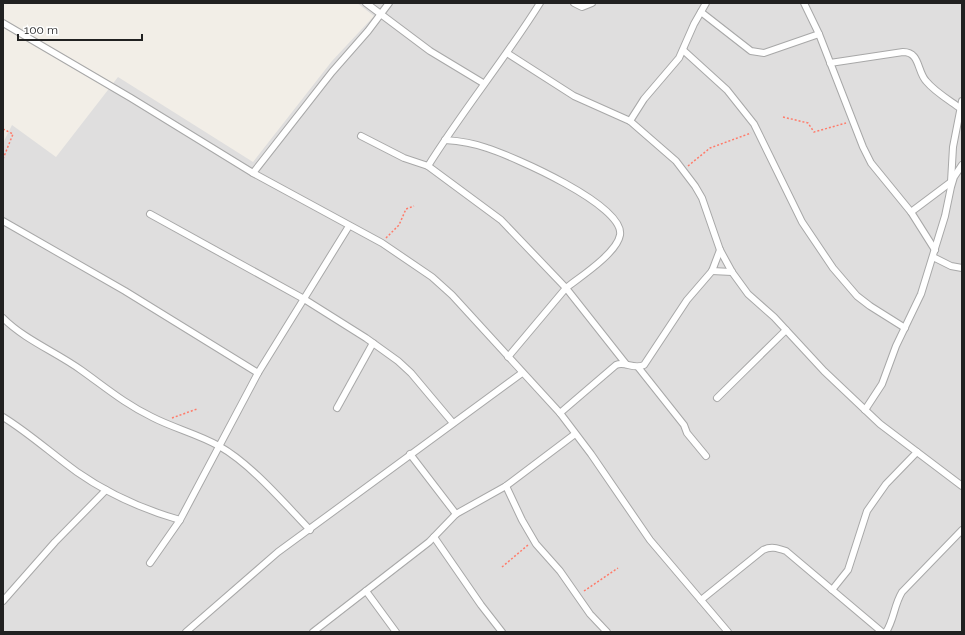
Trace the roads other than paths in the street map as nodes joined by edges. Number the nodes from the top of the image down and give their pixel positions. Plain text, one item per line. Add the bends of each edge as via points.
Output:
1 (366, 3) edge
2 (389, 3) edge
3 (540, 3) edge
4 (574, 3) edge
5 (592, 3) edge
6 (706, 3) edge
7 (804, 3) edge
8 (701, 12) junction
9 (381, 14) junction
10 (3, 23) edge
11 (818, 34) junction
12 (683, 50) junction
13 (507, 53) junction
14 (830, 63) junction
15 (483, 83) junction
16 (962, 100) edge
17 (960, 108) junction
18 (630, 121) junction
19 (361, 136) dead end
20 (445, 140) junction
21 (962, 165) edge
22 (428, 166) junction
23 (253, 173) junction
24 (951, 184) junction
25 (911, 212) junction
26 (150, 214) dead end
27 (3, 221) edge
28 (349, 226) junction
29 (720, 250) junction
30 (934, 254) junction
31 (962, 268) edge
32 (712, 271) junction
33 (732, 272) junction
34 (566, 288) junction
35 (304, 299) junction
36 (3, 318) edge
37 (905, 328) junction
38 (786, 330) junction
39 (374, 343) junction
40 (508, 357) junction
41 (626, 364) junction
42 (638, 367) junction
43 (258, 373) junction
44 (522, 373) junction
45 (717, 398) dead end
46 (337, 408) dead end
47 (865, 410) junction
48 (560, 413) junction
49 (3, 417) edge
50 (453, 423) junction
51 (575, 434) junction
52 (218, 446) junction
53 (917, 452) junction
54 (410, 454) junction
55 (706, 456) dead end
56 (506, 486) junction
57 (962, 486) edge
58 (106, 490) junction
59 (456, 514) junction
60 (180, 520) junction
61 (310, 530) junction
62 (962, 530) edge
63 (434, 537) junction
64 (150, 563) dead end
65 (366, 590) junction
66 (832, 590) junction
67 (701, 600) junction
68 (3, 601) edge
69 (186, 632) edge
70 (313, 632) edge
71 (396, 632) edge
72 (502, 632) edge
73 (607, 632) edge
74 (728, 632) edge
75 (882, 632) edge
76 (886, 632) edge

1 - 9 street
2 - 9 street
3 - 13 street
4 - 5 street via 582,7
6 - 8 street
7 - 11 street
8 - 11 street via 755,53 764,53
8 - 12 street
9 - 15 street via 430,50
9 - 23 street
10 - 23 street
11 - 14 street
12 - 18 street
12 - 37 street via 727,90 758,130 802,222 829,262 857,296
13 - 15 street
13 - 18 street via 574,96
14 - 17 street via 911,53 916,58 925,81
14 - 25 street via 852,121 872,163
15 - 20 street
16 - 17 street
17 - 24 street via 953,147
18 - 29 street via 683,170 702,198
19 - 22 street via 404,158
20 - 22 street
20 - 34 street via 488,148 545,172 594,202 616,220 620,233 615,246
21 - 24 street
22 - 34 street via 501,220
23 - 28 street
24 - 25 street
24 - 30 street
25 - 30 street
26 - 35 street
27 - 43 street via 125,291
28 - 35 street
28 - 40 street via 382,243 432,277
29 - 32 street
29 - 33 street
30 - 31 street via 951,266
30 - 37 street via 921,294
32 - 33 street
32 - 42 street via 687,300 644,365
33 - 38 street via 748,294
34 - 40 street
34 - 41 street
35 - 39 street
35 - 43 street
36 - 52 street via 14,329 81,370 118,399
37 - 47 street via 882,384
38 - 45 street
38 - 47 street
39 - 46 street
39 - 50 street via 411,373
40 - 44 street
41 - 42 street
41 - 48 street via 616,365
42 - 55 street
43 - 52 street
44 - 48 street
44 - 50 street
47 - 53 street
48 - 51 street
49 - 58 street via 77,472
50 - 54 street
51 - 56 street
51 - 67 street via 646,534
52 - 60 street
52 - 61 street via 249,468
53 - 57 street
53 - 66 street via 886,484 871,505 862,522 848,570
54 - 59 street
54 - 61 street
56 - 59 street
56 - 73 street via 534,540 560,571 590,614
58 - 60 street
58 - 68 street via 55,542
59 - 63 street
60 - 64 street
61 - 69 street via 278,552
62 - 76 street via 902,592
63 - 65 street
63 - 72 street
65 - 70 street
65 - 71 street
66 - 67 street via 786,551 768,548
66 - 75 street
67 - 74 street

